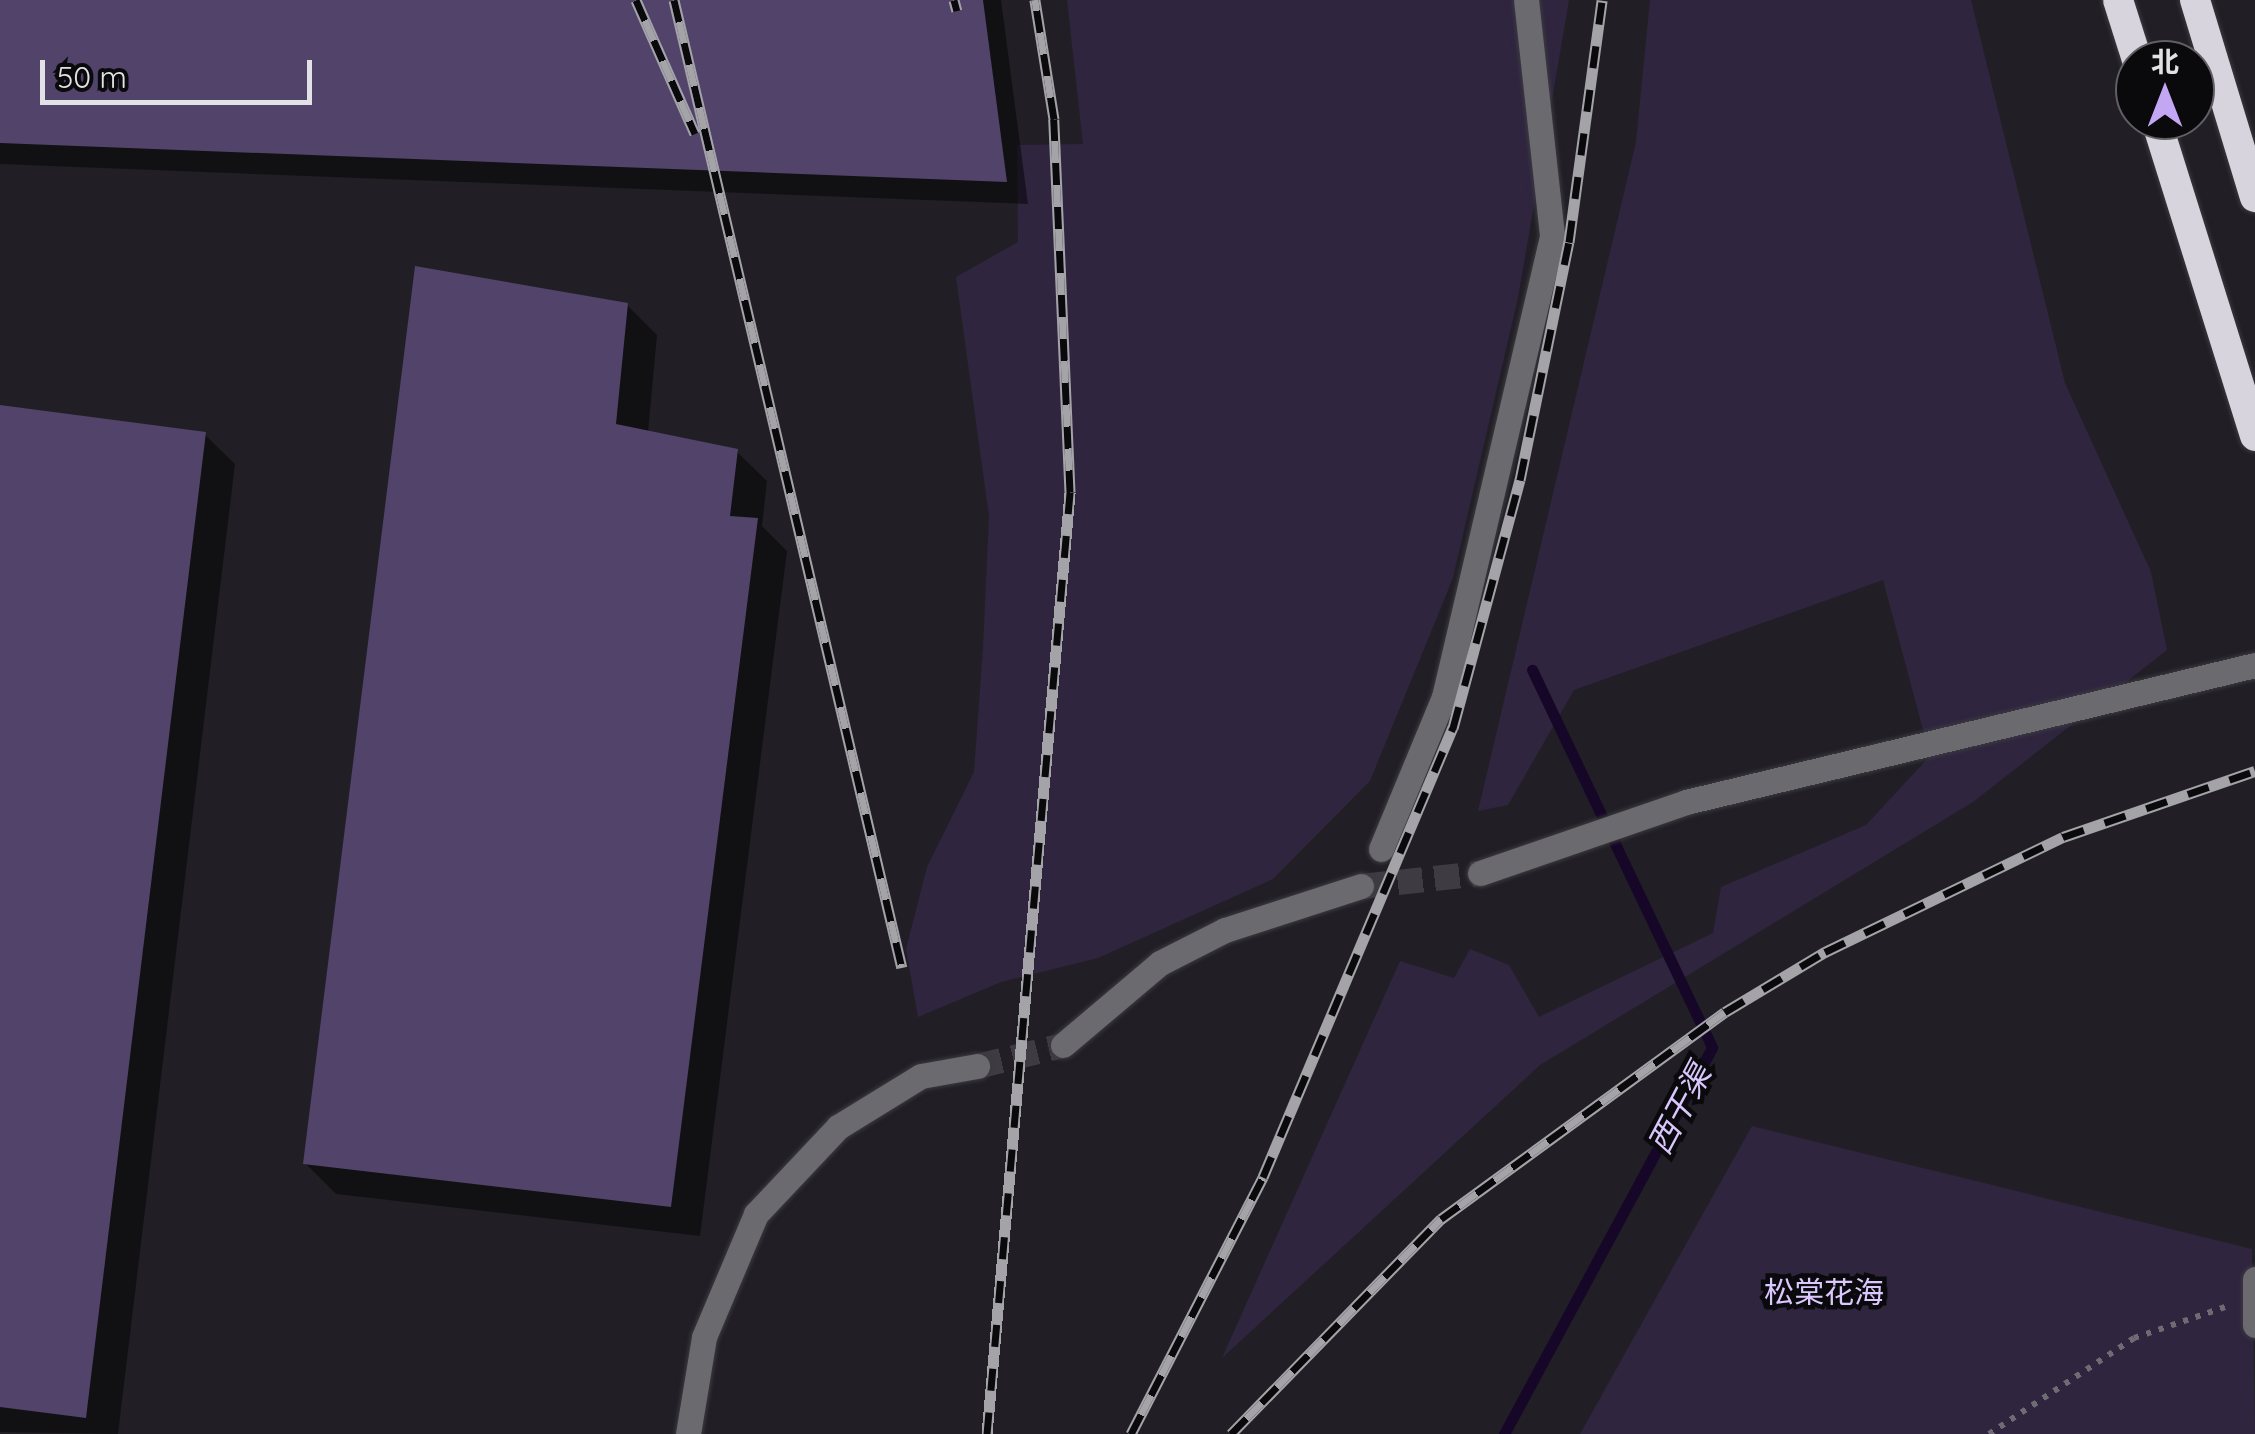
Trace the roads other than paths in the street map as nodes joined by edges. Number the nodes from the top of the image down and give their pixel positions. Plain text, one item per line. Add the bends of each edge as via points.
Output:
1 (1526, 0) edge
2 (2118, 0) edge
3 (2195, 0) edge
4 (2131, 40) edge
5 (2162, 140) edge
6 (2255, 197) edge
7 (2255, 436) edge
8 (2255, 665) edge
9 (1381, 849) dead end
10 (1480, 873) tunnel mouth
11 (1361, 886) tunnel mouth
12 (1063, 1045) tunnel mouth
13 (978, 1066) tunnel mouth
14 (688, 1434) edge

1 - 9 street via 1552,235 1444,697
2 - 4 highway
3 - 6 highway
5 - 7 highway
8 - 10 street via 1686,802
11 - 12 street via 1225,930 1160,964
13 - 14 street via 921,1076 838,1127 756,1214 704,1337

